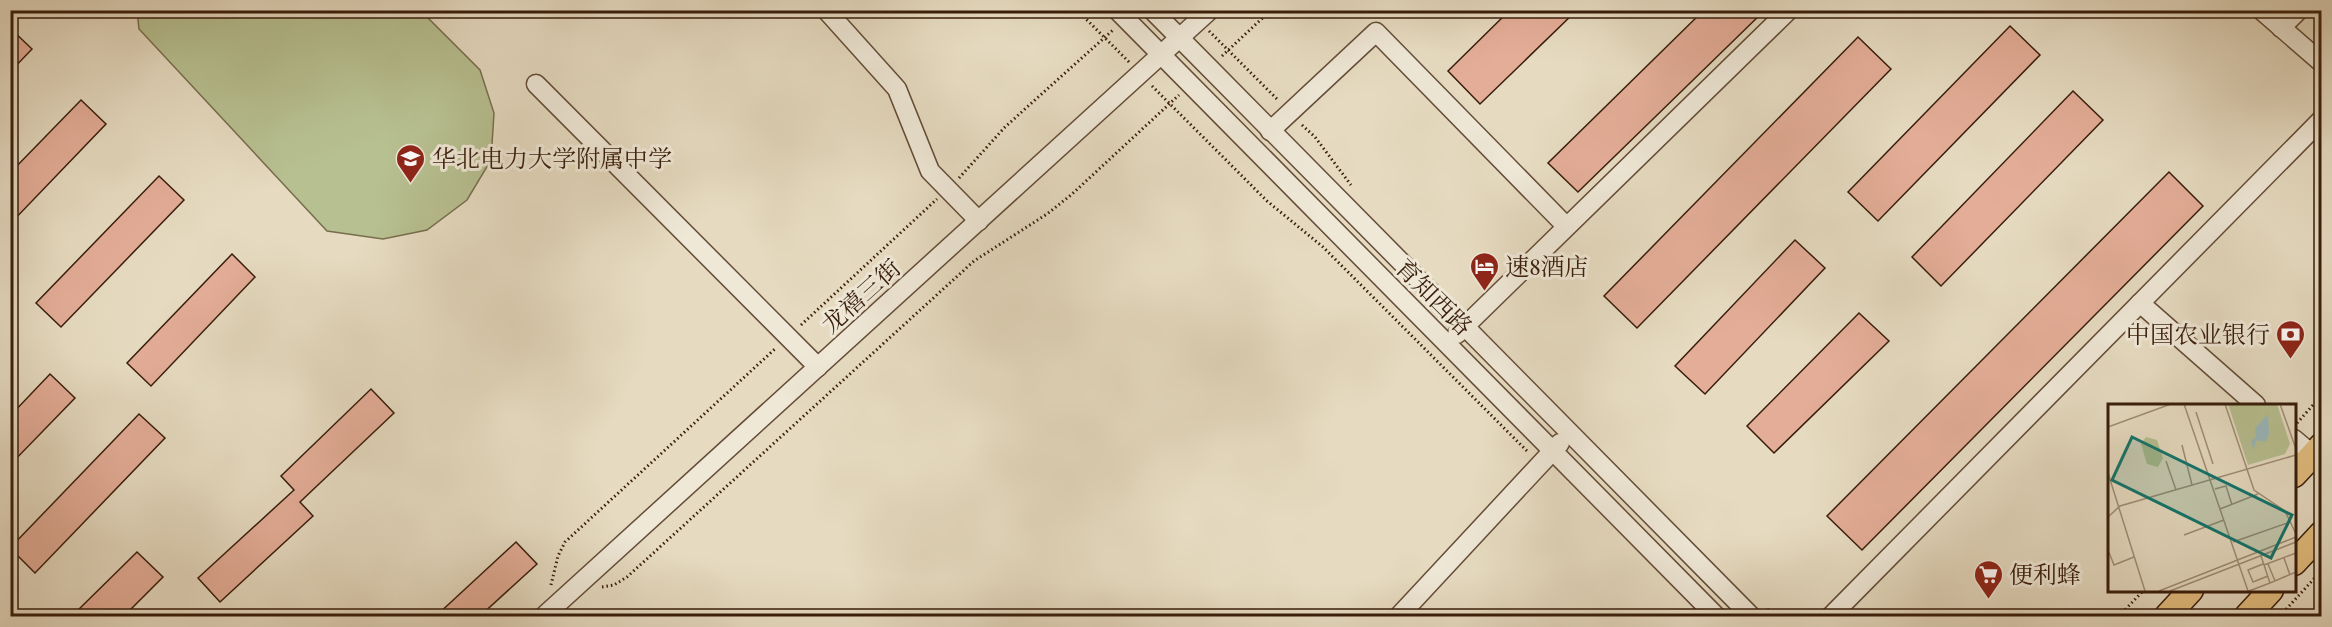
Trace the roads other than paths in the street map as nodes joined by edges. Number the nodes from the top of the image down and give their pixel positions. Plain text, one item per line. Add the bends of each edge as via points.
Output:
1 (826, 10) edge
2 (1116, 10) edge
3 (1152, 10) edge
4 (1789, 10) edge
5 (2262, 10) edge
6 (2298, 10) edge
7 (1204, 16) edge
8 (2281, 28) junction
9 (1179, 38) junction
10 (1161, 55) junction
11 (2322, 63) edge
12 (536, 84) dead end
13 (2322, 119) edge
14 (1270, 130) junction
15 (979, 221) junction
16 (1566, 226) junction
17 (2140, 303) junction
18 (1464, 327) junction
19 (1447, 344) junction
20 (818, 367) junction
21 (2255, 404) edge
22 (1570, 433) junction
23 (2296, 440) edge
24 (2317, 450) edge
25 (1553, 451) junction
26 (2296, 474) edge
27 (2322, 533) edge
28 (2296, 563) edge
29 (2190, 591) edge
30 (2270, 591) edge
31 (544, 616) edge
32 (1400, 616) edge
33 (1716, 616) edge
34 (1751, 616) edge
35 (1830, 616) edge
36 (2167, 616) edge
37 (2247, 616) edge

1 - 15 street via 897,89 930,171
2 - 10 street, 育知西路
3 - 9 street, 育知西路
4 - 16 street
5 - 8 street
6 - 8 street
7 - 9 street, 龙禧三街
8 - 11 street
9 - 10 street, 龙禧三街
9 - 14 street, 育知西路
10 - 15 street, 龙禧三街
10 - 19 street, 育知西路
12 - 20 street
13 - 17 street
14 - 16 street via 1376,32
14 - 18 street, 育知西路
15 - 20 street, 龙禧三街
16 - 18 street
17 - 21 street
17 - 35 street
18 - 19 street
18 - 22 street, 育知西路
19 - 25 street, 育知西路
20 - 31 street, 龙禧三街
22 - 25 street
22 - 34 street, 育知西路
23 - 24 street
24 - 26 main road
25 - 32 street
25 - 33 street, 育知西路
27 - 28 main road
29 - 36 main road
30 - 37 main road

